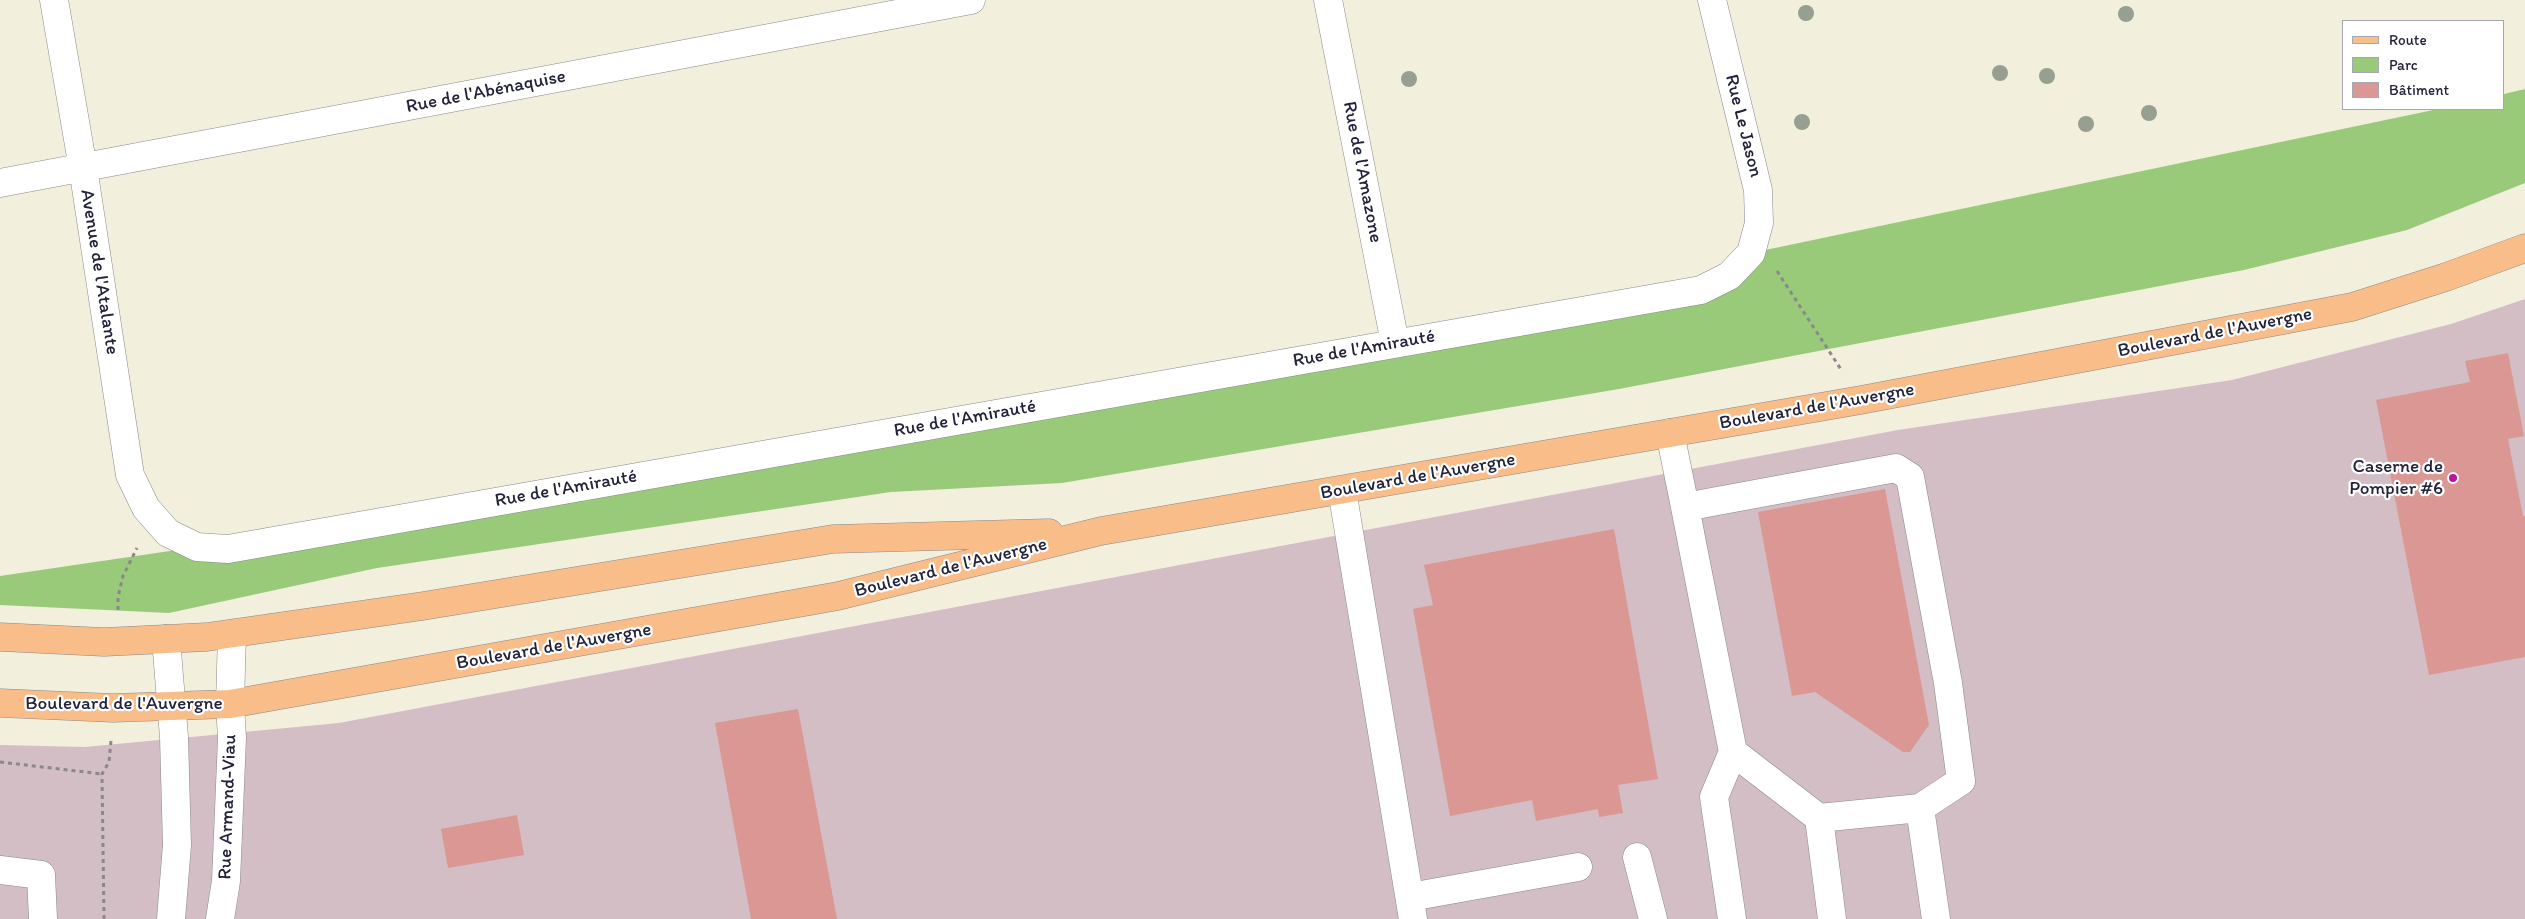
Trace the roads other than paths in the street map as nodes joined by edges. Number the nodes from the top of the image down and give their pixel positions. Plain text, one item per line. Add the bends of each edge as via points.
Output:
1 (54, 0) edge
2 (971, 0) edge
3 (1328, 0) edge
4 (1712, 0) edge
5 (83, 168) junction
6 (0, 182) edge
7 (1753, 245) joint
8 (2525, 248) edge
9 (1395, 343) junction
10 (1670, 433) junction
11 (1342, 490) junction
12 (1685, 507) junction
13 (162, 527) joint
14 (1101, 531) junction
15 (232, 634) junction
16 (0, 637) edge
17 (166, 639) junction
18 (0, 703) edge
19 (230, 704) junction
20 (170, 707) junction
21 (1733, 752) junction
22 (1920, 808) junction
23 (1819, 818) junction
24 (1637, 858) dead end
25 (1578, 867) dead end
26 (0, 870) edge
27 (1411, 908) edge
28 (43, 919) edge
29 (171, 919) edge
30 (220, 919) edge
31 (1653, 919) edge
32 (1732, 919) edge
33 (1832, 919) edge
34 (1936, 919) edge

1 - 5 street, Avenue de l'Atalante
2 - 5 street, Rue de l'Abénaquise
3 - 9 street, Rue de l'Amazone
4 - 7 street, Rue Le Jason via 1758,190 1759,223
5 - 6 street, Rue de l'Abénaquise
5 - 13 street, Avenue de l'Atalante via 130,475 146,508
7 - 9 street, Rue de l'Amirauté via 1729,276 1701,290
8 - 10 main road, Boulevard de l'Auvergne via 2446,278 2352,307
9 - 13 street, Rue de l'Amirauté via 228,548 197,547
10 - 11 main road, Boulevard de l'Auvergne
10 - 12 street
11 - 14 main road, Boulevard de l'Auvergne
11 - 27 street
12 - 21 street
12 - 22 street via 1896,468 1910,477 1948,683 1961,781
14 - 15 main road, Boulevard de l'Auvergne via 833,539
14 - 19 main road, Boulevard de l'Auvergne via 838,596
15 - 17 main road, Boulevard de l'Auvergne
15 - 19 street, Rue Armand-Viau
16 - 17 main road, Boulevard de l'Auvergne via 104,642
17 - 20 street
18 - 20 main road, Boulevard de l'Auvergne
19 - 20 main road, Boulevard de l'Auvergne
19 - 30 street, Rue Armand-Viau via 232,738 226,881
20 - 29 street via 174,737 176,845
21 - 23 street
21 - 32 street via 1714,797
22 - 23 street
22 - 34 street
23 - 33 street
24 - 31 street
25 - 27 street
26 - 28 street via 41,875

